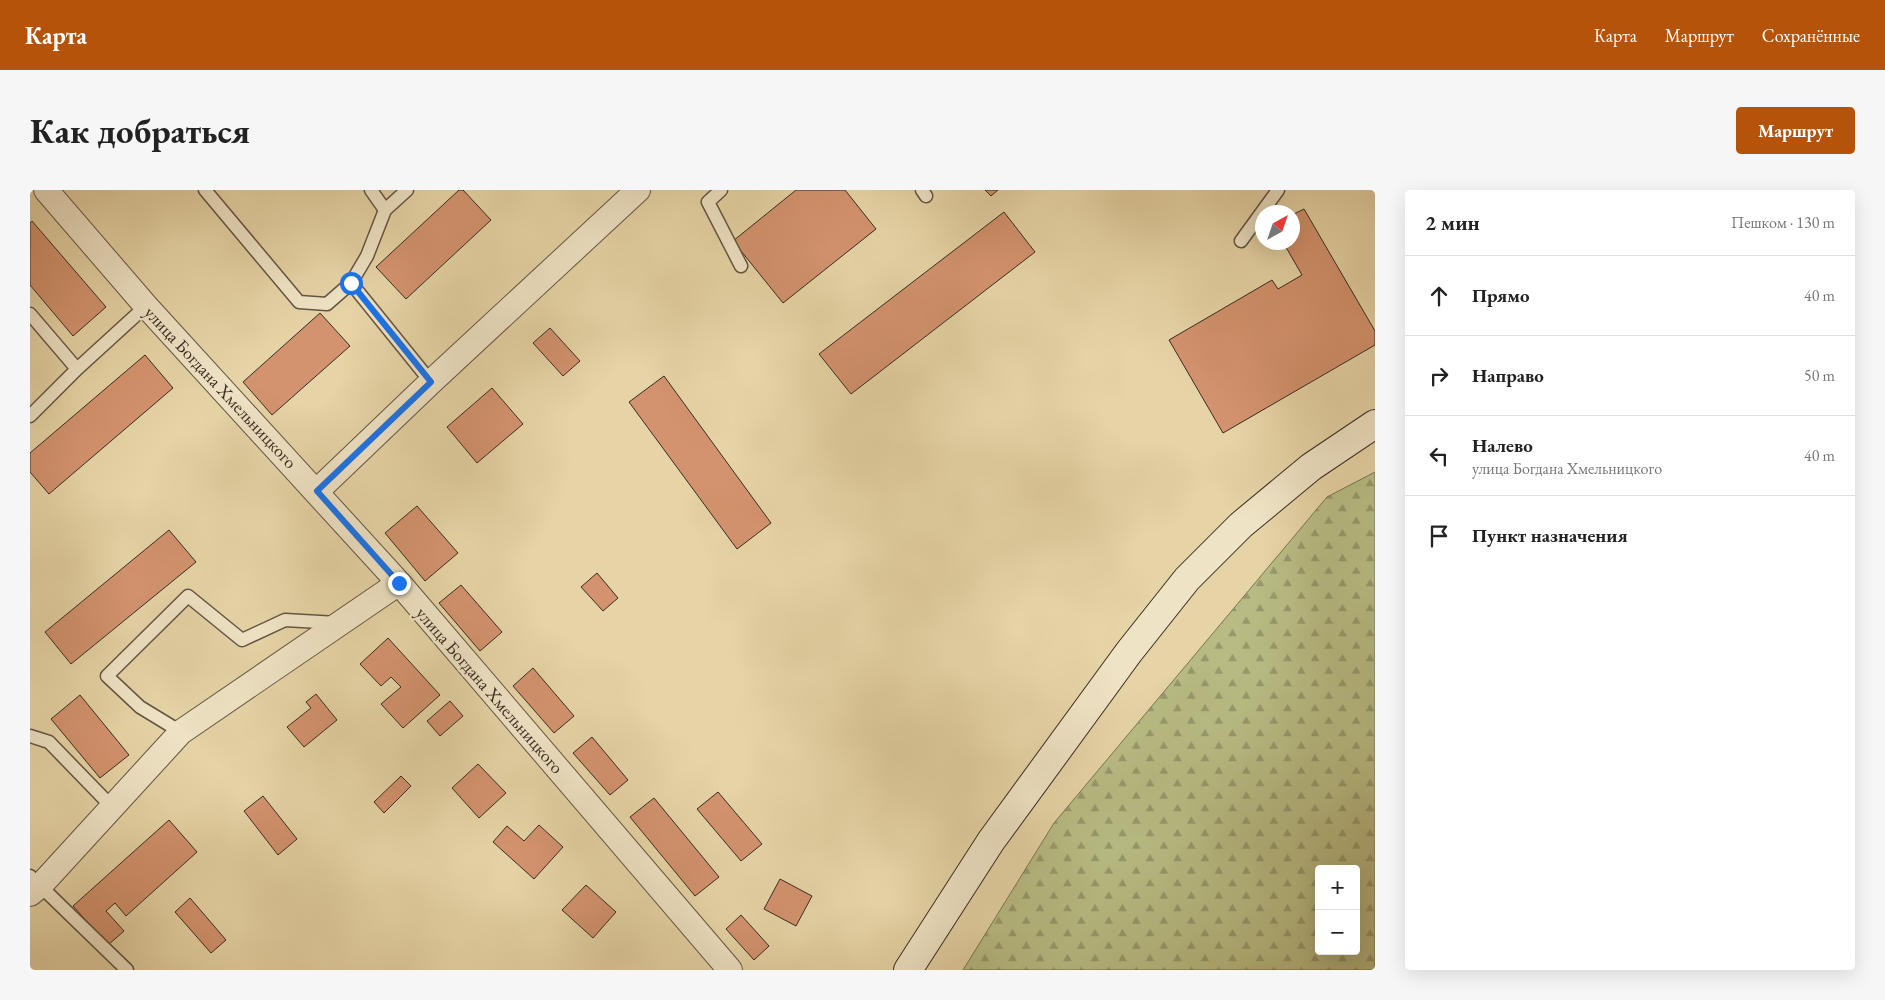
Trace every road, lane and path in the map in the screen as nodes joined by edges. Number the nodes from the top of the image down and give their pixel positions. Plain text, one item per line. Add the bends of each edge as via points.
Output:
1 (46, 190) edge
2 (205, 190) edge
3 (371, 190) edge
4 (407, 190) edge
5 (638, 190) edge
6 (721, 190) edge
7 (1278, 190) edge
8 (385, 210) junction
9 (1241, 241) dead end
10 (741, 266) dead end
11 (351, 283) junction
12 (146, 306) junction
13 (30, 314) edge
14 (77, 369) junction
15 (431, 382) junction
16 (30, 416) edge
17 (1375, 424) edge
18 (317, 491) junction
19 (399, 583) junction
20 (343, 623) junction
21 (181, 732) junction
22 (30, 736) edge
23 (112, 808) junction
24 (33, 885) edge
25 (127, 970) edge
26 (730, 970) edge
27 (908, 970) edge

1 - 12 street, улица Богдана Хмельницкого
2 - 11 lane via 299,302 327,304
3 - 8 lane
4 - 8 lane
5 - 15 street
6 - 10 lane via 708,202
7 - 9 lane
8 - 11 lane via 367,256
11 - 15 lane
12 - 14 lane
12 - 18 street, улица Богдана Хмельницкого
13 - 14 lane
14 - 16 lane
15 - 18 street
17 - 27 street via 1311,467 1241,525 1187,580 1129,652 991,841
18 - 19 street, улица Богдана Хмельницкого
19 - 20 street
19 - 26 street, улица Богдана Хмельницкого
20 - 21 street
20 - 21 lane via 286,620 242,640 188,596 107,676 140,707
21 - 23 street
22 - 23 lane via 49,742
23 - 24 street
24 - 25 lane

